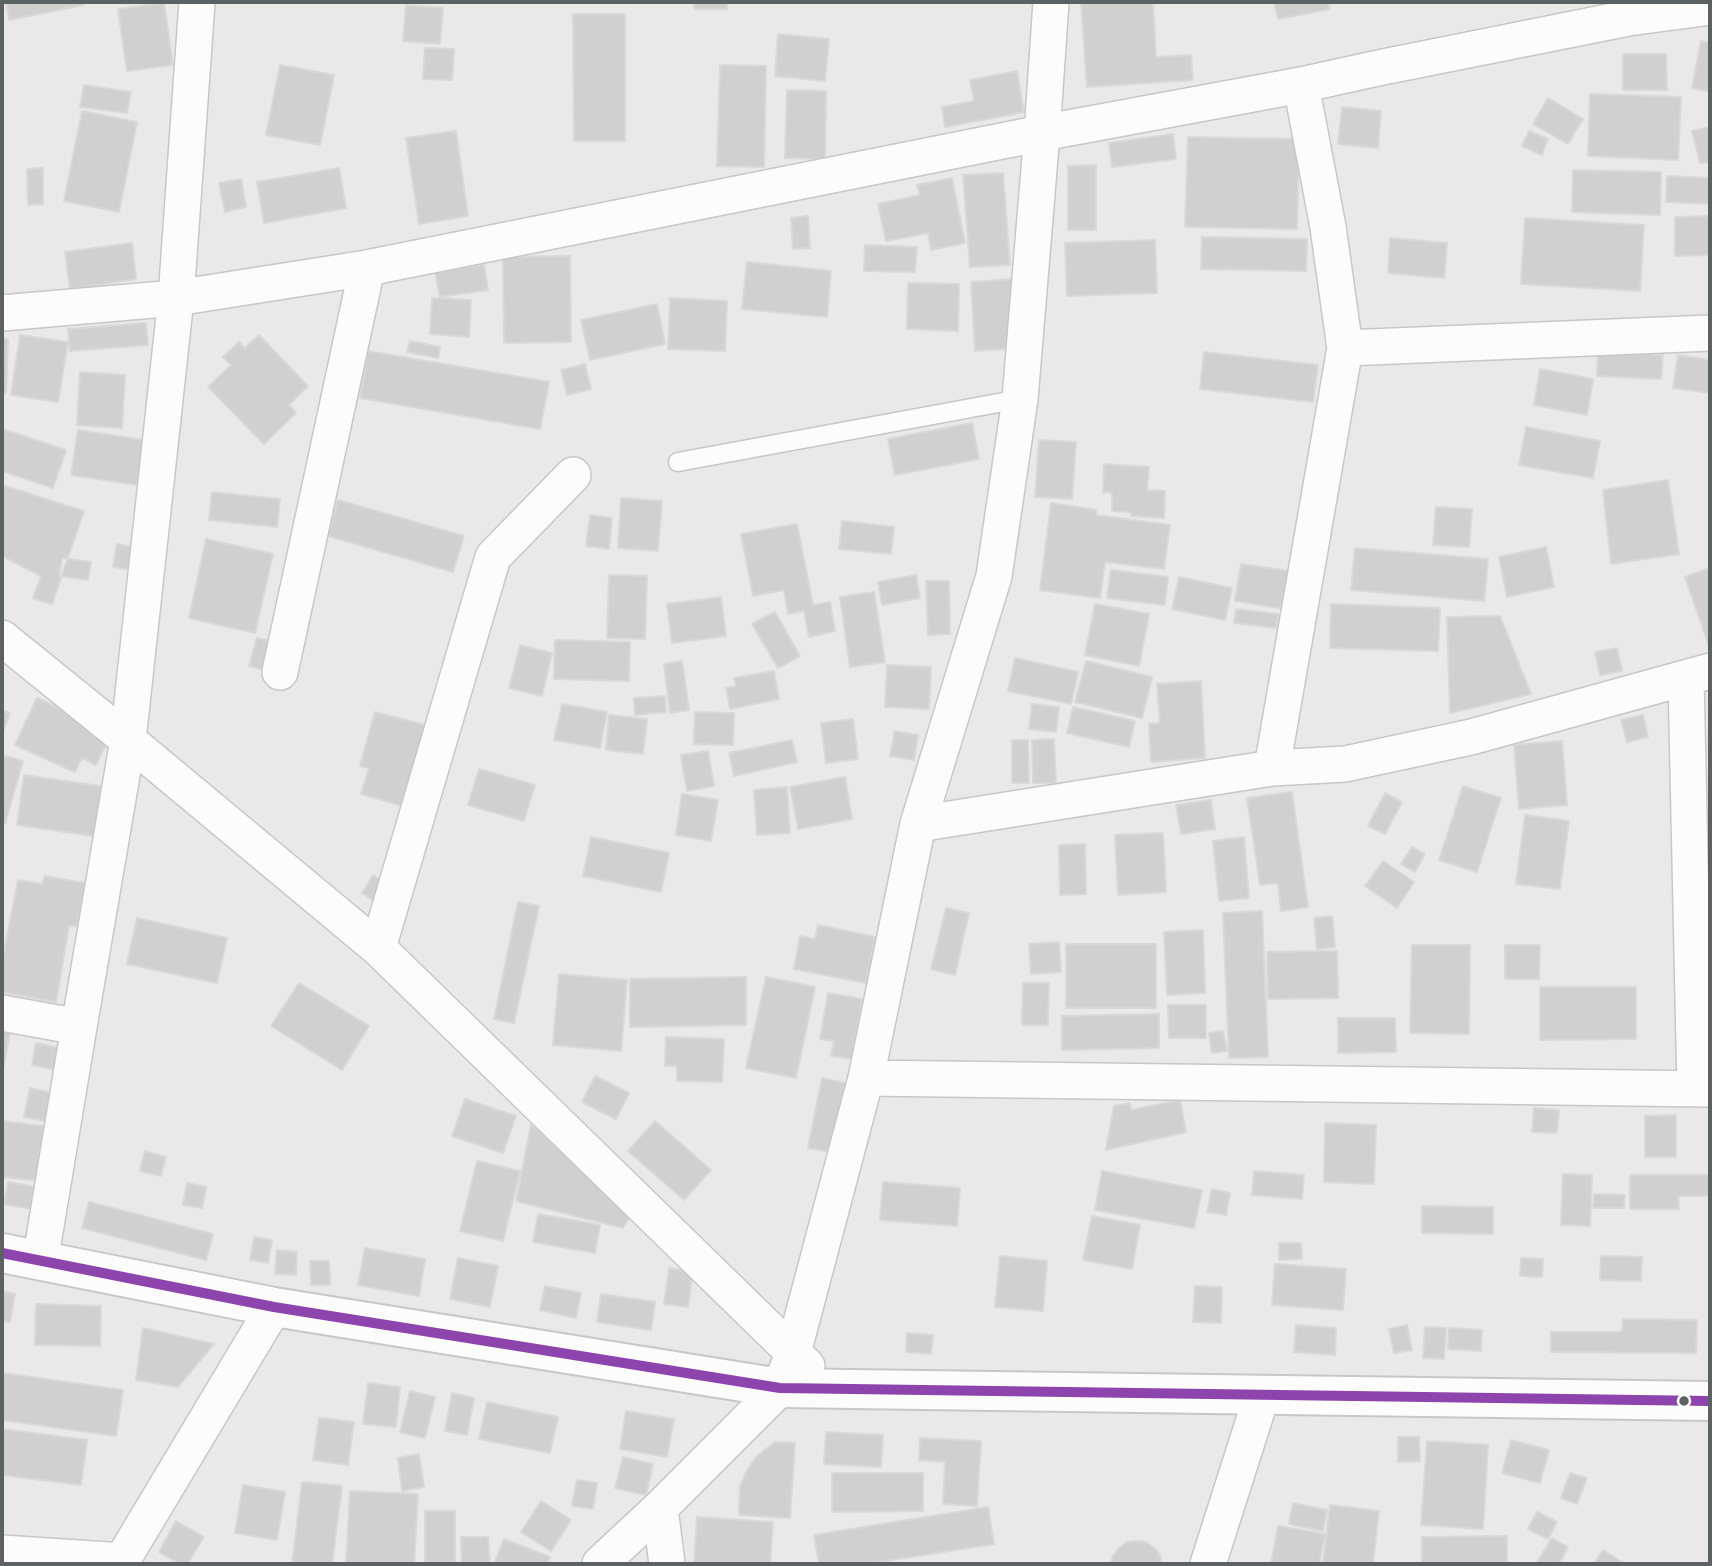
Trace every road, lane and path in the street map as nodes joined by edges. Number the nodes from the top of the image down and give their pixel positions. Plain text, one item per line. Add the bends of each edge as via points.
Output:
1 (197, 2) edge
2 (1051, 2) edge
3 (1710, 7) edge
4 (1301, 85) junction
5 (1042, 133) junction
6 (367, 268) junction
7 (176, 298) junction
8 (2, 313) edge
9 (1710, 333) edge
10 (1345, 348) junction
11 (1020, 399) junction
12 (678, 462) dead end
13 (573, 475) dead end
14 (2, 638) edge
15 (280, 672) dead end
16 (1698, 674) edge
17 (128, 740) junction
18 (1272, 768) junction
19 (918, 824) junction
20 (378, 948) junction
21 (2, 1013) edge
22 (79, 1027) junction
23 (866, 1078) junction
24 (1703, 1089) edge
25 (2, 1253) edge
26 (40, 1262) junction
27 (274, 1307) junction
28 (787, 1370) junction
29 (1262, 1395) junction
30 (1710, 1401) edge
31 (660, 1508) junction
32 (2, 1553) edge
33 (121, 1562) edge
34 (600, 1564) edge
35 (667, 1564) edge
36 (1208, 1564) edge

1 - 7 street
2 - 5 street
3 - 4 street via 1628,18
4 - 5 street
4 - 10 street
5 - 6 street
5 - 11 street
6 - 7 street
6 - 15 street
7 - 8 street
7 - 17 street
9 - 10 street
10 - 18 street
11 - 12 lane
11 - 19 street via 994,576
13 - 20 street via 493,557
14 - 17 street
16 - 18 street via 1471,737 1345,765
16 - 24 street
17 - 20 street
17 - 22 street
18 - 19 street
19 - 23 street
20 - 28 street
21 - 22 street
22 - 26 street
23 - 24 street
23 - 28 street
25 - 26 main road
26 - 27 main road
27 - 28 main road
27 - 33 street
28 - 29 main road via 834,1389
28 - 31 street
29 - 30 main road
29 - 36 street
31 - 34 street
31 - 35 street
32 - 33 street

